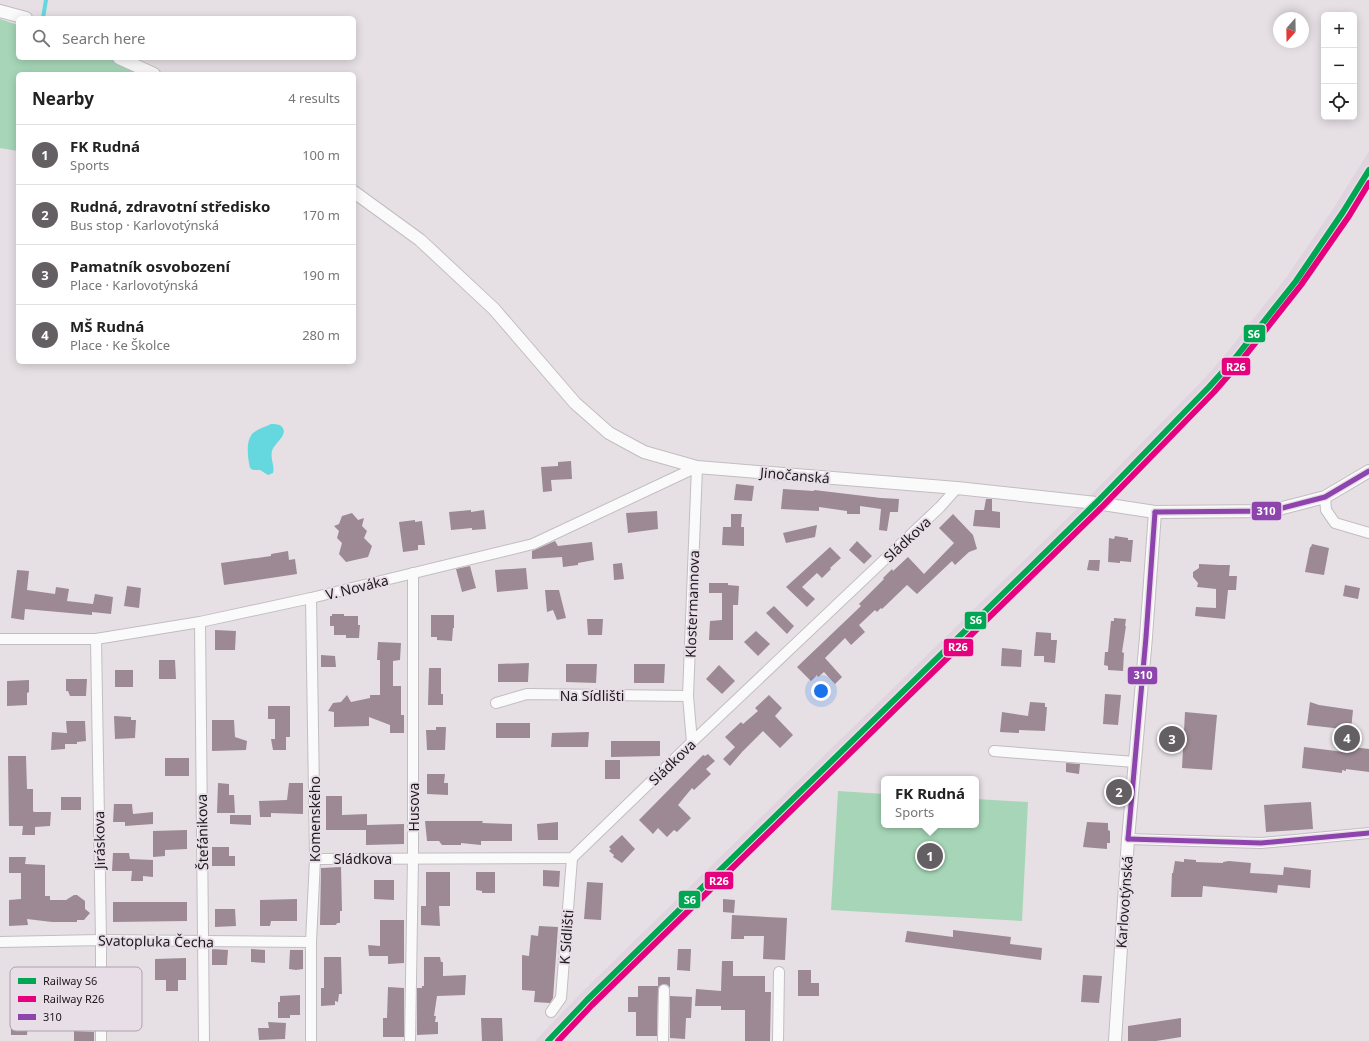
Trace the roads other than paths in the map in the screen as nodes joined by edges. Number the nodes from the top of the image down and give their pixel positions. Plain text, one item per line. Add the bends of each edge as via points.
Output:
1 (0, 11) edge
2 (19, 16) edge
3 (123, 60) edge
4 (150, 72) edge
5 (356, 193) edge
6 (697, 467) junction
7 (1369, 471) edge
8 (957, 488) junction
9 (1325, 497) junction
10 (1155, 512) junction
11 (1369, 533) edge
12 (413, 573) junction
13 (311, 598) junction
14 (200, 622) junction
15 (0, 639) edge
16 (96, 639) junction
17 (688, 696) junction
18 (496, 703) dead end
19 (692, 742) junction
20 (994, 751) dead end
21 (1135, 762) junction
22 (1369, 833) edge
23 (1128, 839) junction
24 (315, 858) junction
25 (413, 858) junction
26 (572, 858) junction
27 (101, 940) junction
28 (0, 942) edge
29 (203, 942) junction
30 (311, 942) junction
31 (101, 967) edge
32 (779, 972) dead end
33 (664, 990) dead end
34 (551, 1012) dead end
35 (204, 1041) edge
36 (311, 1041) edge
37 (410, 1041) edge
38 (663, 1041) edge
39 (778, 1041) edge
40 (1115, 1041) edge

1 - 2 street
3 - 4 street
5 - 6 street, Jinočanská via 420,240 494,309 575,403 609,433 644,452
6 - 8 street, Jinočanská
6 - 12 street, V. Nováka via 533,544
6 - 17 street, Klostermannova
7 - 9 street
8 - 10 street, Jinočanská via 1096,502
8 - 19 street, Sládkova
9 - 10 street via 1272,511
9 - 11 street via 1326,510 1335,523
10 - 21 street, Karlovotýnská
12 - 13 street, V. Nováka
12 - 25 street, Husova
13 - 14 street, V. Nováka
13 - 24 street, Komenského
14 - 16 street, V. Nováka
14 - 29 street, Štefánikova
15 - 16 street, V. Nováka
16 - 27 street, Jiráskova
17 - 18 street, Na Sídlišti via 527,694
17 - 19 street, Klostermannova
19 - 26 street, Sládkova
20 - 21 street
21 - 23 street, Karlovotýnská
22 - 23 street via 1261,843
23 - 40 street, Karlovotýnská
24 - 25 street, Sládkova
24 - 30 street, Komenského
25 - 26 street, Sládkova
25 - 37 street, Husova
26 - 34 street, K Sídlišti via 562,998
27 - 28 street, Svatopluka Čecha
27 - 29 street, Svatopluka Čecha
27 - 31 street, Jiráskova
29 - 30 street, Svatopluka Čecha
29 - 35 street, Štefánikova
30 - 36 street, Komenského
32 - 39 street
33 - 38 street

